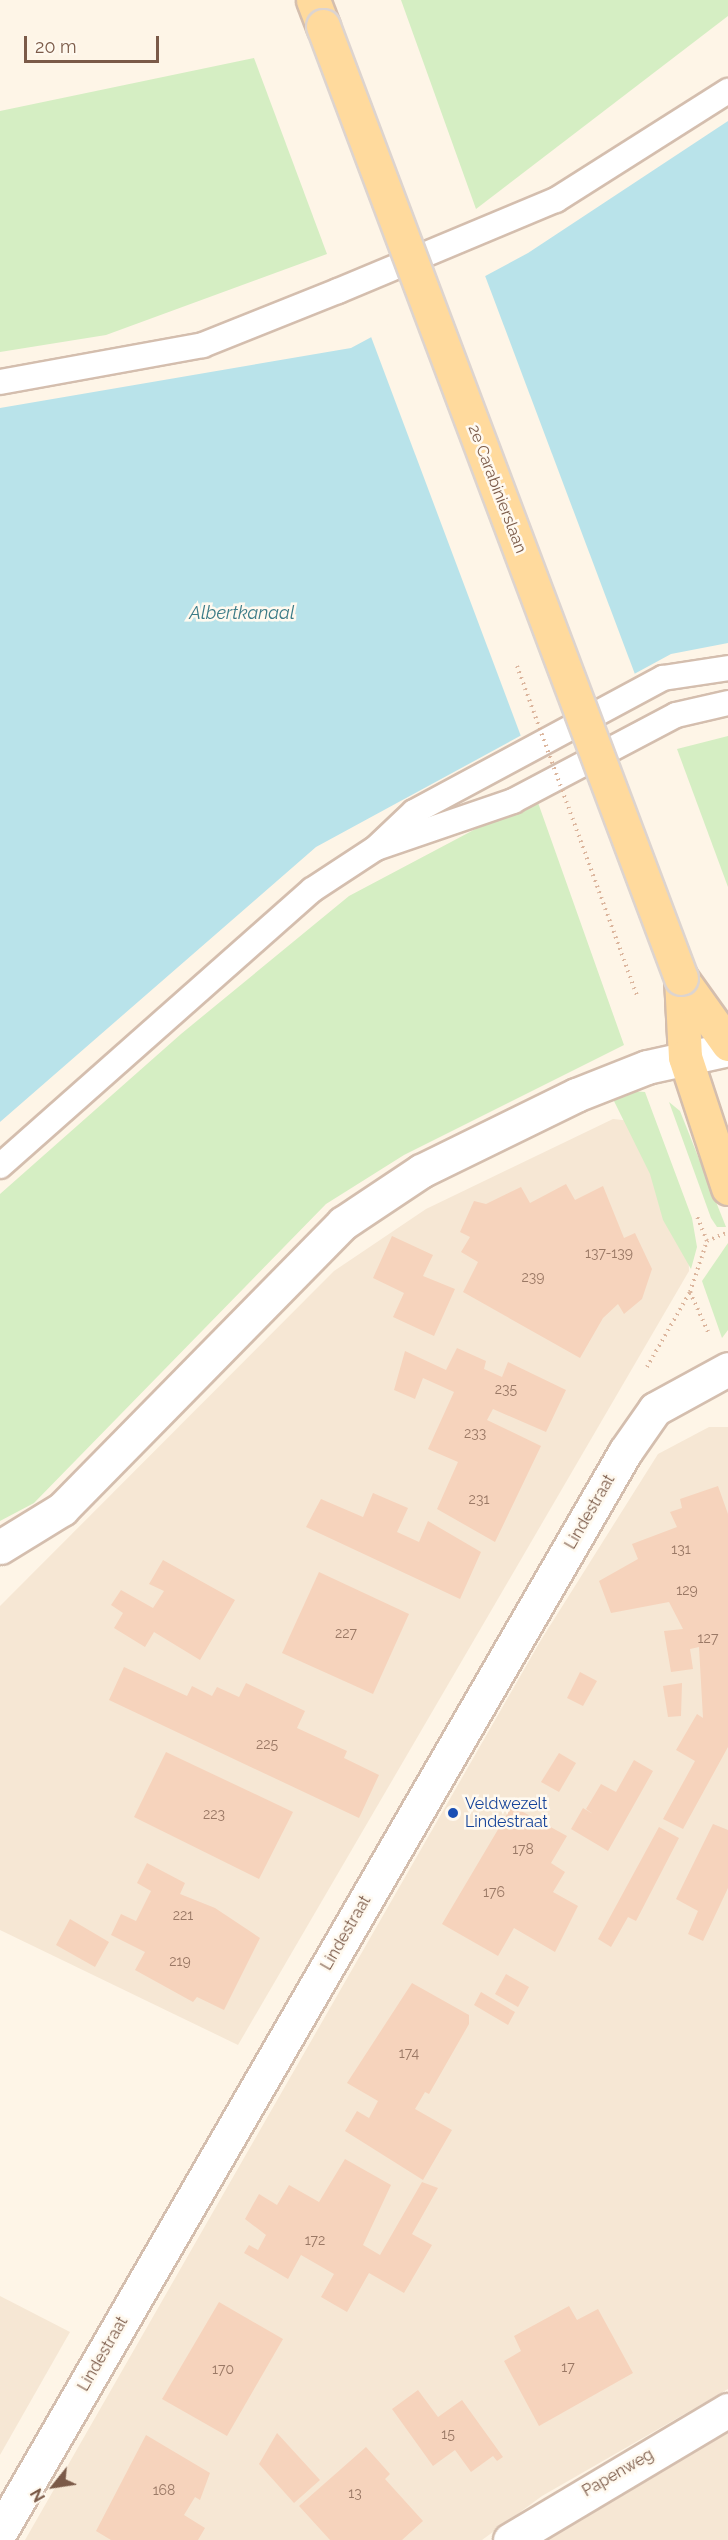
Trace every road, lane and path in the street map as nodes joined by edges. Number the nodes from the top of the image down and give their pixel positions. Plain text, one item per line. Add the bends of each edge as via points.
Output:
1 (318, 13) edge
2 (728, 91) edge
3 (0, 382) edge
4 (728, 668) edge
5 (728, 703) edge
6 (376, 848) junction
7 (681, 978) junction
8 (728, 1044) edge
9 (728, 1049) edge
10 (685, 1057) junction
11 (0, 1166) edge
12 (728, 1188) edge
13 (728, 1232) edge
14 (690, 1292) dead end
15 (728, 1369) edge
16 (0, 1547) edge
17 (728, 2410) edge
18 (0, 2532) edge
19 (510, 2540) edge

1 - 7 main road, 2e Carabinierslaan, bridge
2 - 3 lane via 556,200 203,345
4 - 6 lane via 663,678 414,812
5 - 6 lane via 676,715 513,801
6 - 11 lane via 312,890
7 - 8 main road, 2e Carabinierslaan
7 - 10 main road, 2e Carabinierslaan
9 - 10 street
10 - 12 main road, 2e Carabinierslaan
10 - 16 street via 576,1095 422,1171 343,1223 62,1509 24,1537
13 - 14 path via 706,1241
15 - 18 street, Lindestraat via 655,1409 625,1452
17 - 19 street, Papenweg

